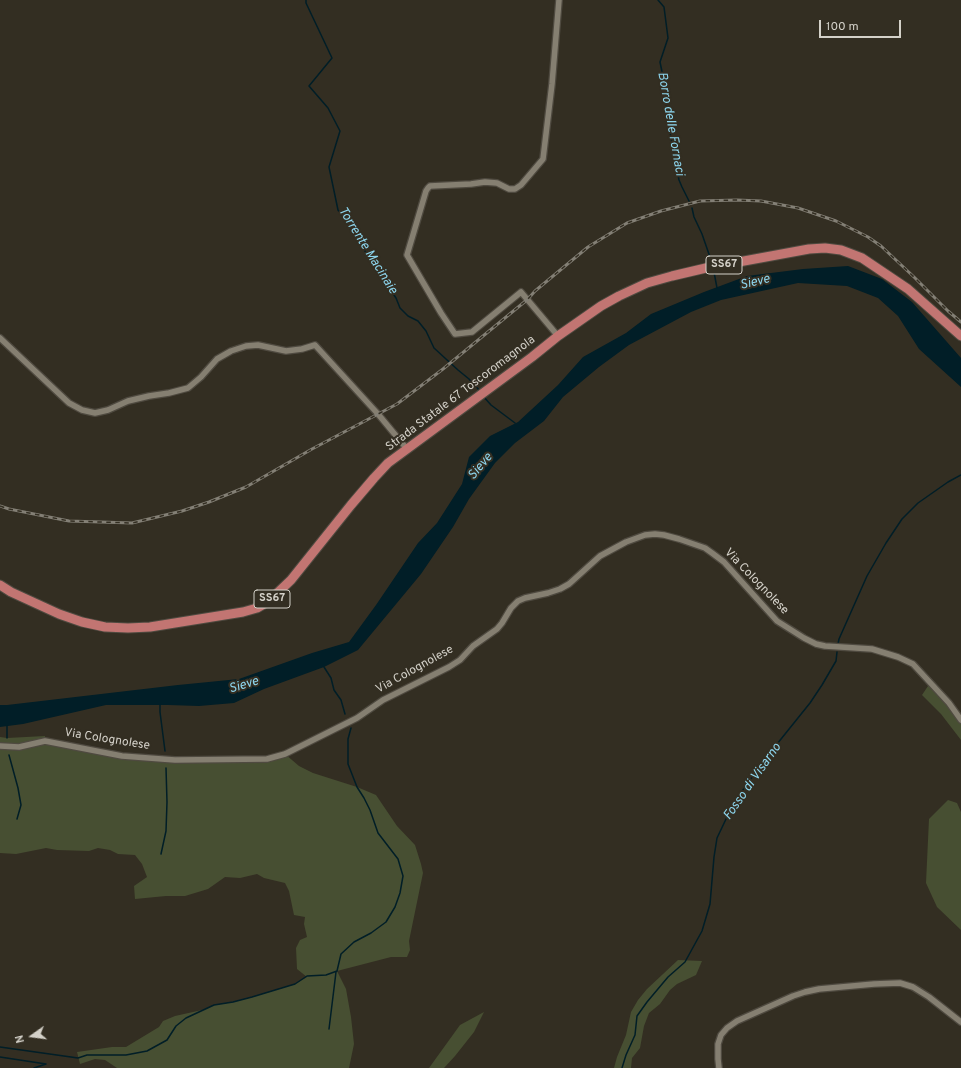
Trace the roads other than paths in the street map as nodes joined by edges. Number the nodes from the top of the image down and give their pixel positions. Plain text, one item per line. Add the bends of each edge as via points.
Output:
1 (559, 0) edge
2 (558, 336) junction
3 (961, 336) edge
4 (0, 338) edge
5 (407, 449) junction
6 (0, 585) edge
7 (961, 720) edge
8 (0, 746) edge
9 (961, 1022) edge
10 (719, 1068) edge

1 - 2 street via 543,159 515,189 509,190 497,183 486,182 430,186 426,191 408,254 455,334 472,332 521,292
2 - 3 main road, Strada Statale 67 Toscoromagnola / SS67 via 600,306 647,283 706,268 825,248 841,250 862,258 881,270 908,289
2 - 5 main road, Strada Statale 67 Toscoromagnola / SS67
4 - 5 street via 69,403 82,410 96,413 128,401 188,388 217,359 246,346 258,345 286,351 315,345
5 - 6 main road, Strada Statale 67 Toscoromagnola / SS67 via 388,463 374,478 291,580 269,602 257,608 150,627 105,627 59,614
7 - 8 street, Via Colognolese via 913,664 872,649 825,646 804,638 777,620 724,562 705,548 655,534 626,542 600,556 570,584 560,589 518,601 497,629 473,646 460,660 383,700 357,718 285,754 267,759 176,760 122,756 45,742 19,747
9 - 10 street via 929,997 913,987 900,983 819,989 786,999 727,1028 718,1044

